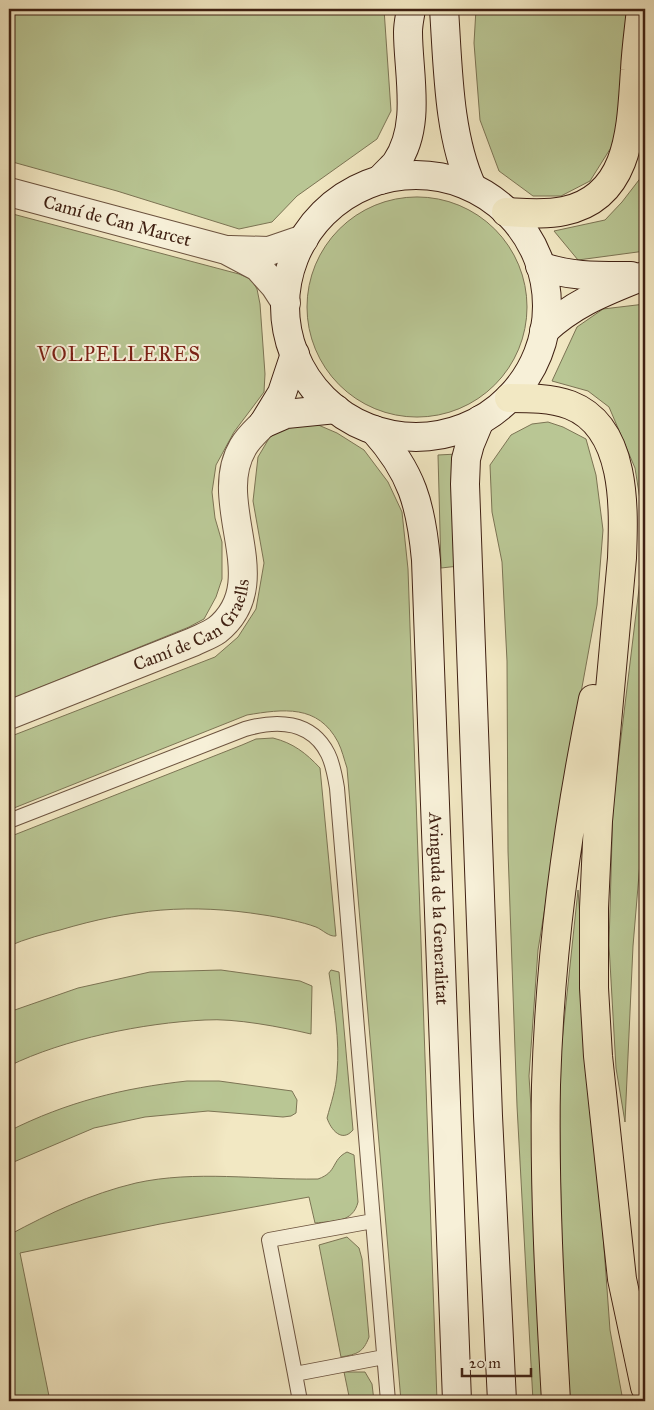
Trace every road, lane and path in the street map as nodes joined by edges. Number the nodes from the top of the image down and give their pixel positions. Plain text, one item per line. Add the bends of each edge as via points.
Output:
1 (411, 9) edge
2 (444, 9) edge
3 (641, 9) edge
4 (380, 180) junction
5 (472, 187) junction
6 (9, 192) edge
7 (506, 212) junction
8 (304, 239) junction
9 (226, 250) junction
10 (540, 266) junction
11 (643, 276) edge
12 (286, 303) junction
13 (544, 331) junction
14 (295, 354) junction
15 (509, 398) junction
16 (336, 410) junction
17 (480, 420) junction
18 (263, 424) junction
19 (374, 430) junction
20 (622, 558) junction
21 (9, 715) edge
22 (9, 821) edge
23 (373, 1221) junction
24 (384, 1357) junction
25 (295, 1374) junction
26 (645, 1387) edge
27 (300, 1401) edge
28 (388, 1401) edge
29 (456, 1401) edge
30 (502, 1401) edge
31 (556, 1401) edge

1 - 4 street via 408,30 410,124 396,162
2 - 5 street via 456,135 464,170
3 - 7 highway via 631,123 618,172 608,186 581,206 548,214
4 - 5 street via 423,175
4 - 8 street via 336,202
5 - 7 street
6 - 9 street, Camí de Can Marcet
7 - 10 street via 524,232
8 - 9 street, Camí de Can Marcet via 269,251
8 - 12 street via 292,266
9 - 12 street, Camí de Can Marcet via 258,267
10 - 11 street via 580,276
10 - 13 street via 546,298
11 - 13 street via 584,301
12 - 14 street via 287,324
13 - 15 street via 534,364
14 - 16 street via 315,388
14 - 18 street via 282,393
15 - 17 street
15 - 20 highway via 571,405 586,413 606,435 615,458 619,482
16 - 18 street via 286,414
16 - 19 street
17 - 19 street via 432,436 398,436
17 - 30 street via 466,459 465,484
18 - 21 street, Camí de Can Graells via 242,448 234,476 235,515 244,574 242,591 227,619 216,630 193,642
19 - 29 street, Avinguda de la Generalitat via 391,448 414,489 426,560
20 - 26 highway via 598,821 594,988 598,1056 622,1279
20 - 31 highway via 569,836 550,1012 546,1164
22 - 23 lane via 245,728 276,723 300,728 321,742 328,753 337,788
23 - 24 lane
23 - 25 lane via 269,1240
24 - 25 lane
24 - 28 lane
25 - 27 lane

